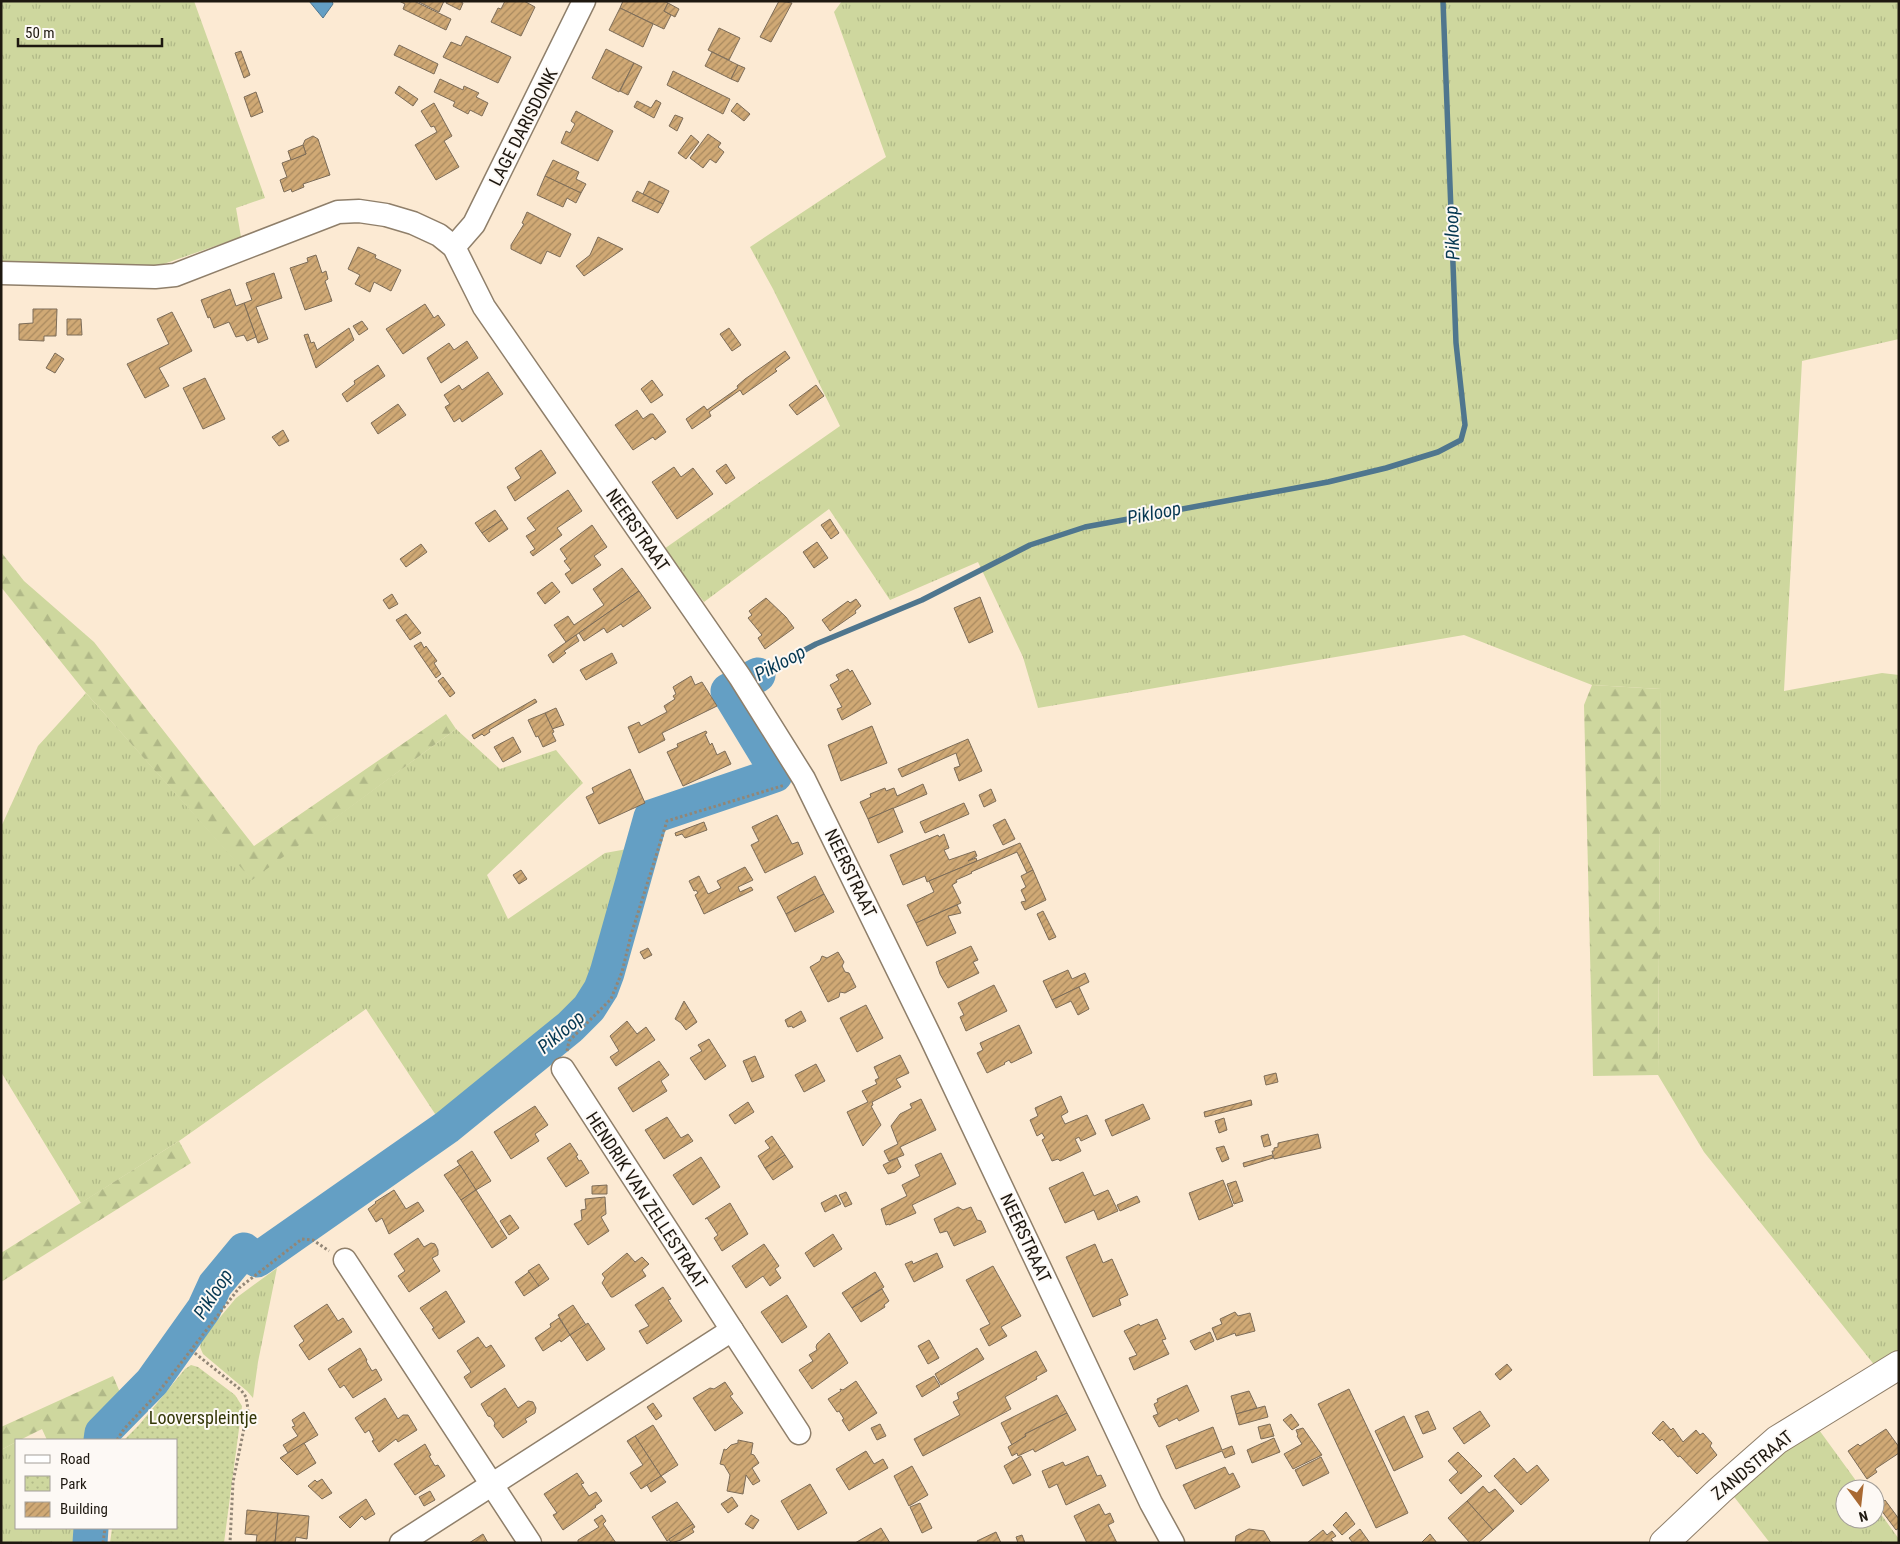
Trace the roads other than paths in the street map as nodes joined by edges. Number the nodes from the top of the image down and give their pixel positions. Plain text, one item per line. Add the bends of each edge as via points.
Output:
1 (584, 1) edge
2 (454, 247) junction
3 (1, 273) edge
4 (562, 1069) road end
5 (345, 1260) road end
6 (732, 1330) junction
7 (1899, 1364) edge
8 (799, 1434) dead end
9 (491, 1484) junction
10 (401, 1543) edge
11 (530, 1543) edge
12 (1173, 1543) edge
13 (1664, 1543) edge

1 - 2 street, LAGE DARISDONK via 474,224
2 - 3 street via 439,235 386,214 338,212 175,274 156,277
2 - 12 street, NEERSTRAAT via 484,306 744,684 804,779 936,1046 1151,1503
4 - 6 street, HENDRIK VAN ZELLESTRAAT
5 - 9 street
6 - 8 street, HENDRIK VAN ZELLESTRAAT
6 - 9 street
7 - 13 street, ZANDSTRAAT via 1777,1440
9 - 10 street
9 - 11 street

